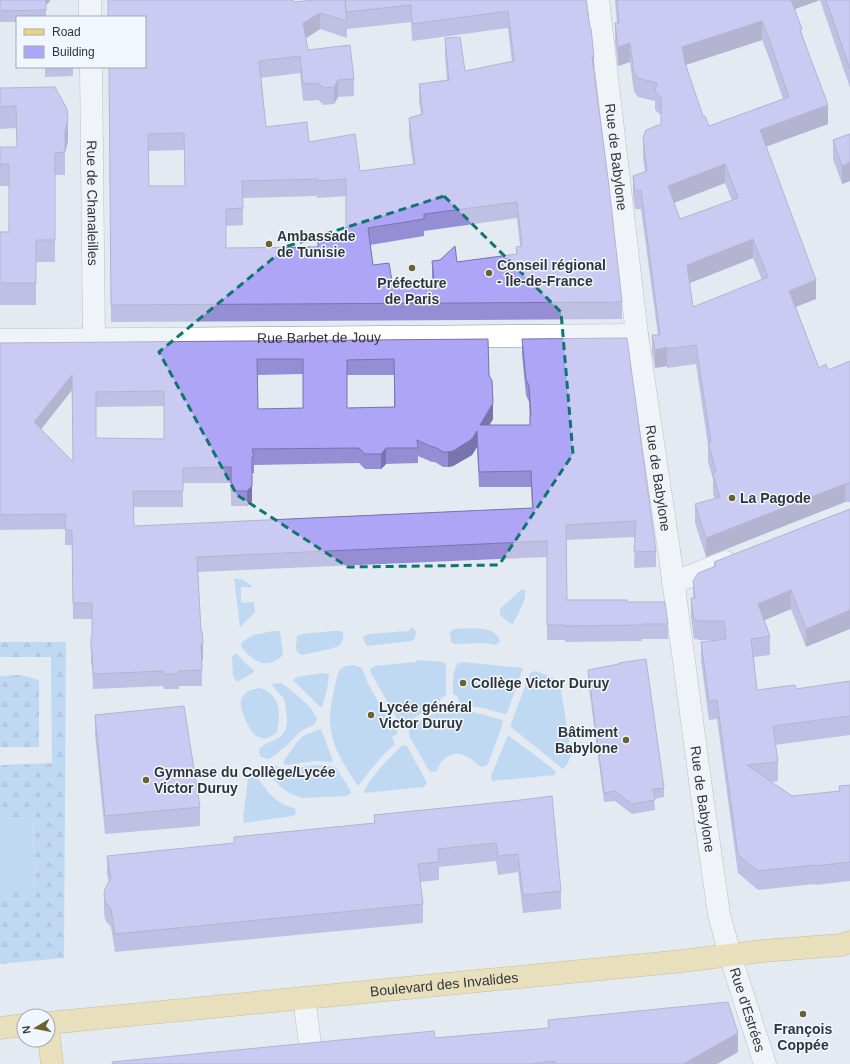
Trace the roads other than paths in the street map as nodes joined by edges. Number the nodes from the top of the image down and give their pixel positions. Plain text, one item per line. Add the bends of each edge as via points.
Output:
1 (90, 0) edge
2 (598, 0) edge
3 (90, 16) edge
4 (91, 68) edge
5 (637, 335) junction
6 (0, 340) edge
7 (94, 340) junction
8 (741, 556) edge
9 (673, 583) junction
10 (847, 945) edge
11 (730, 955) junction
12 (304, 998) junction
13 (56, 1022) edge
14 (16, 1026) edge
15 (0, 1028) edge
16 (310, 1044) edge
17 (50, 1048) edge
18 (52, 1064) edge
19 (765, 1064) edge

1 - 3 street
2 - 5 street, Rue de Babylone
4 - 7 street, Rue de Chanaleilles
5 - 7 street, Rue Barbet de Jouy
5 - 9 street, Rue de Babylone
6 - 7 street, Rue Barbet de Jouy
8 - 9 street
9 - 11 street, Rue de Babylone via 719,914
10 - 11 main road, Boulevard des Invalides
11 - 12 main road, Boulevard des Invalides
11 - 19 street, Rue d'Estrées
12 - 13 main road, Boulevard des Invalides
12 - 16 street
14 - 15 main road
17 - 18 main road

